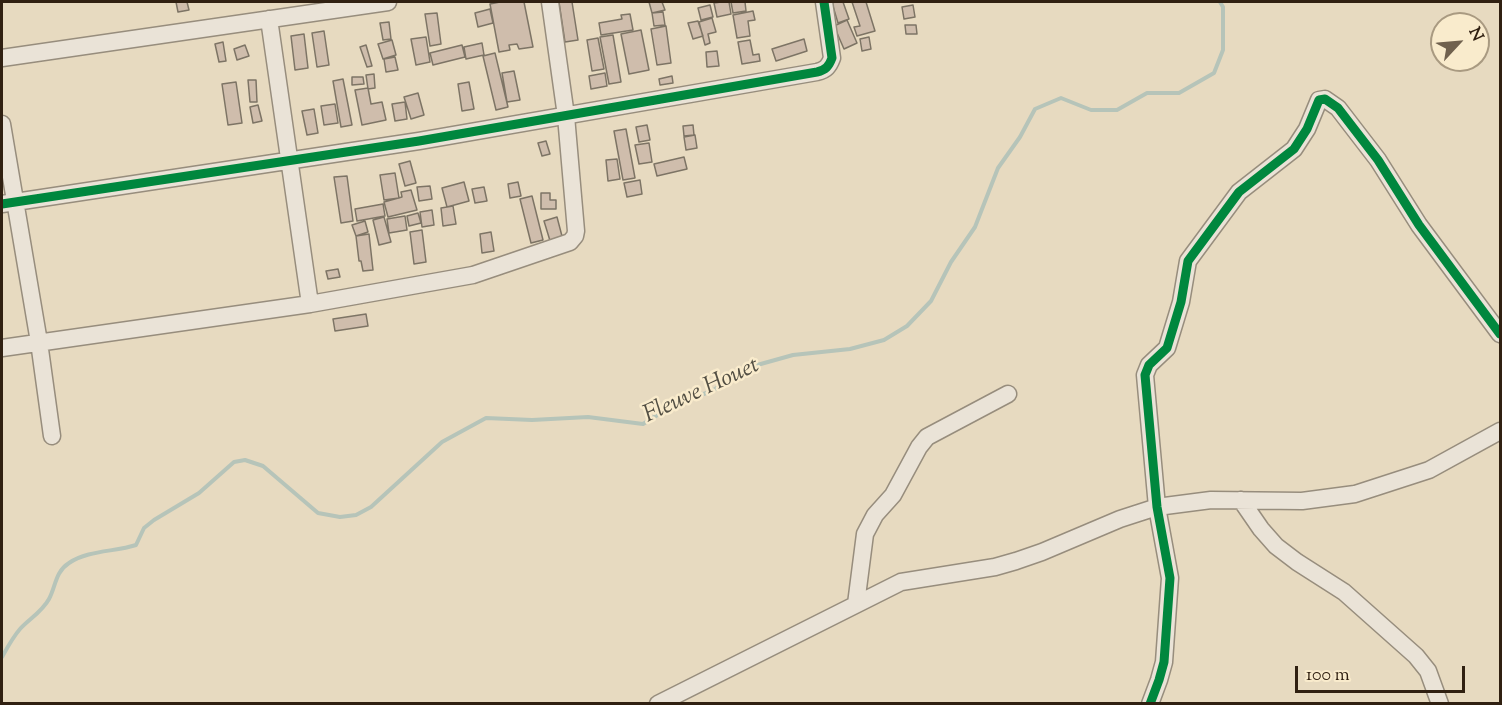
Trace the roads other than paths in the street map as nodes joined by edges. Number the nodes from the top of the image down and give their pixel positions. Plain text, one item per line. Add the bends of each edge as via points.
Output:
1 (387, 2) edge
2 (550, 2) edge
3 (824, 2) edge
4 (269, 19) junction
5 (2, 58) edge
6 (566, 116) junction
7 (2, 124) edge
8 (290, 161) junction
9 (8, 203) edge
10 (310, 304) junction
11 (1500, 334) edge
12 (39, 342) junction
13 (2, 348) edge
14 (1008, 394) dead end
15 (1500, 431) edge
16 (52, 436) dead end
17 (1241, 500) junction
18 (1157, 507) junction
19 (856, 604) junction
20 (658, 704) edge
21 (1150, 704) edge
22 (1440, 704) edge

1 - 4 street
2 - 6 street
3 - 6 street via 832,58 824,70
4 - 5 street
4 - 8 street
6 - 8 street
6 - 10 street via 576,231 573,240 473,275
7 - 9 street
8 - 9 street
8 - 10 street
9 - 12 street
10 - 12 street
11 - 18 street via 1345,116 1325,99 1319,100 1293,149 1239,192 1188,261 1167,348 1149,365 1145,375
12 - 13 street
12 - 16 street
14 - 19 street via 935,431 919,447 901,482 865,534
15 - 17 street via 1429,470 1379,488 1302,501
17 - 18 street
17 - 22 street via 1276,546 1344,592 1416,656 1428,671
18 - 19 street via 1016,561 901,582
18 - 21 street via 1170,597 1164,662
19 - 20 street

